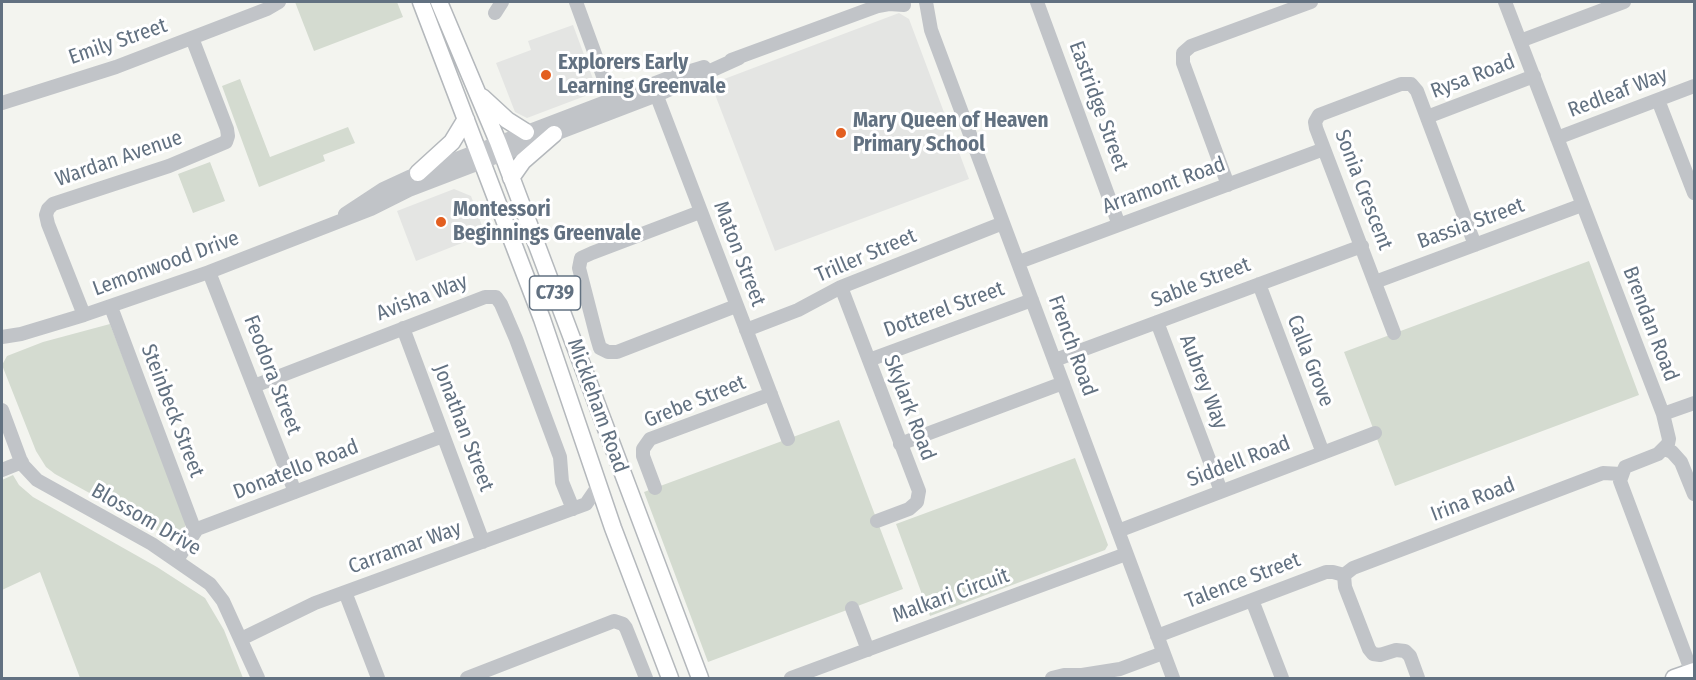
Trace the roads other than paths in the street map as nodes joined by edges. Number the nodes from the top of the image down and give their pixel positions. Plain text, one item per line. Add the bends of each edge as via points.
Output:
1 (279, 2) edge
2 (421, 2) edge
3 (439, 2) edge
4 (576, 2) edge
5 (926, 2) edge
6 (1036, 2) edge
7 (1311, 2) edge
8 (1505, 2) edge
9 (1624, 2) edge
10 (881, 4) edge
11 (905, 5) edge
12 (931, 30) junction
13 (192, 38) junction
14 (1520, 41) junction
15 (1534, 76) junction
16 (1695, 86) edge
17 (654, 89) junction
18 (477, 92) junction
19 (1658, 100) junction
20 (2, 103) edge
21 (614, 105) junction
22 (1427, 117) junction
23 (466, 119) junction
24 (526, 132) junction
25 (554, 134) junction
26 (1557, 138) junction
27 (500, 148) junction
28 (1324, 148) junction
29 (480, 156) junction
30 (418, 173) junction
31 (511, 178) junction
32 (1228, 185) junction
33 (1695, 193) edge
34 (1582, 205) junction
35 (700, 212) junction
36 (1003, 223) junction
37 (1119, 225) junction
38 (323, 227) junction
39 (1475, 245) junction
40 (1362, 246) junction
41 (1019, 262) junction
42 (209, 272) junction
43 (1375, 282) junction
44 (1259, 284) junction
45 (841, 287) junction
46 (1032, 300) junction
47 (736, 306) junction
48 (111, 307) junction
49 (84, 315) junction
50 (1157, 322) junction
51 (403, 328) junction
52 (746, 330) junction
53 (1394, 333) dead end
54 (21, 334) junction
55 (2, 337) edge
56 (2, 348) edge
57 (869, 360) junction
58 (1055, 360) junction
59 (1063, 383) junction
60 (254, 386) junction
61 (771, 394) junction
62 (1695, 403) edge
63 (2, 410) edge
64 (1663, 414) junction
65 (1375, 433) dead end
66 (444, 436) junction
67 (788, 439) dead end
68 (900, 444) junction
69 (1665, 448) junction
70 (1323, 453) junction
71 (22, 462) junction
72 (2, 470) edge
73 (1621, 474) junction
74 (599, 485) junction
75 (655, 488) dead end
76 (1221, 491) junction
77 (295, 492) junction
78 (1695, 494) edge
79 (579, 506) junction
80 (877, 520) dead end
81 (614, 528) junction
82 (195, 531) junction
83 (1118, 531) junction
84 (483, 542) junction
85 (1126, 554) junction
86 (177, 560) junction
87 (1344, 575) junction
88 (345, 592) junction
89 (1252, 600) junction
90 (852, 608) dead end
91 (1157, 636) junction
92 (241, 639) junction
93 (868, 650) junction
94 (1163, 653) junction
95 (1693, 674) edge
96 (1078, 677) edge
97 (258, 678) edge
98 (378, 678) edge
99 (467, 678) edge
100 (646, 678) edge
101 (670, 678) edge
102 (700, 678) edge
103 (791, 678) edge
104 (1052, 678) edge
105 (1173, 678) edge
106 (1282, 678) edge
107 (1418, 678) edge
108 (1674, 678) edge

1 - 13 street, Emily Street
2 - 23 main road, Mickleham Road / C739
3 - 18 main road, Mickleham Road / C739
4 - 21 street
5 - 11 street via 918,7
5 - 12 street, French Road
6 - 37 street, Eastridge Street
7 - 32 street via 1191,46 1183,53 1183,63
8 - 14 street, Brendan Road
9 - 14 street
10 - 11 street
10 - 17 street via 739,58 682,74
11 - 12 street, French Road
12 - 36 street, French Road
13 - 20 street, Emily Street
13 - 49 street, Wardan Avenue via 228,140 170,166 53,204 48,209 48,224
14 - 15 street, Brendan Road
15 - 22 street, Rysa Road
15 - 26 street, Brendan Road
16 - 19 street, Redleaf Way
17 - 21 street
17 - 35 street, Maton Street
18 - 24 main road
18 - 27 main road, Mickleham Road / C739
19 - 26 street, Redleaf Way
19 - 33 street
21 - 24 street
21 - 25 street
22 - 28 street, Sonia Crescent via 1415,88 1401,84 1319,115 1315,122
22 - 39 street, Sonia Crescent
23 - 29 main road, Mickleham Road / C739
23 - 30 main road via 452,142
24 - 27 street
25 - 27 street
25 - 31 main road via 523,161
26 - 34 street, Brendan Road
27 - 29 street, Lemonwood Drive
27 - 31 main road, Mickleham Road / C739
28 - 32 street, Arramont Road
28 - 40 street, Sonia Crescent
29 - 30 street, Lemonwood Drive
29 - 38 street, Lemonwood Drive via 371,210
29 - 74 main road, Mickleham Road / C739
30 - 38 street, Lemonwood Drive via 383,189
31 - 102 main road, Mickleham Road / C739
32 - 37 street, Arramont Road
34 - 39 street, Bassia Street
34 - 64 street, Brendan Road
35 - 47 street, Maton Street
35 - 47 street via 581,258 579,268 600,348 617,352
36 - 41 street, French Road
36 - 45 street, Triller Street
37 - 41 street, Arramont Road
38 - 42 street, Lemonwood Drive
39 - 43 street, Bassia Street
40 - 43 street, Sonia Crescent
40 - 44 street, Sable Street
41 - 46 street, French Road
42 - 48 street, Lemonwood Drive
42 - 60 street, Feodora Street
43 - 53 street, Sonia Crescent
44 - 50 street, Sable Street
44 - 70 street, Calla Grove
45 - 52 street, Triller Street via 798,310
45 - 57 street, Skylark Road
46 - 57 street, Dotterel Street
46 - 58 street, French Road
47 - 52 street, Maton Street
48 - 49 street, Lemonwood Drive
48 - 82 street, Steinbeck Street
49 - 54 street, Lemonwood Drive
50 - 58 street, Sable Street
50 - 76 street, Aubrey Way
51 - 60 street, Avisha Way
51 - 66 street, Jonathan Street
51 - 79 street, Avisha Way via 485,297 498,299 560,458 562,482
52 - 61 street, Maton Street
54 - 55 street, Lemonwood Drive
54 - 56 street, Lemonwood Drive
57 - 68 street, Skylark Road
58 - 59 street, French Road
59 - 68 street
59 - 83 street, French Road
60 - 77 street, Feodora Street
61 - 67 street, Maton Street
61 - 75 street, Grebe Street via 650,439 643,456
62 - 64 street
63 - 71 street, Blossom Drive
64 - 69 street, Brendan Road via 1669,439
65 - 70 street, Siddell Road
66 - 77 street, Donatello Road
66 - 84 street, Jonathan Street
68 - 80 street, Skylark Road via 919,491 917,502 909,509
69 - 73 street via 1625,467
69 - 78 street via 1681,462
70 - 76 street, Siddell Road
71 - 72 street
71 - 86 street, Blossom Drive via 41,484
73 - 87 street, Irina Road via 1603,473 1353,568
73 - 95 street via 1622,489
74 - 79 street
74 - 81 main road, Mickleham Road / C739
76 - 83 street, Siddell Road
77 - 82 street, Donatello Road
79 - 81 street via 602,512
79 - 84 street, Carramar Way
81 - 101 main road, Mickleham Road / C739
82 - 86 street
83 - 85 street, French Road
84 - 88 street, Carramar Way
85 - 91 street, French Road
85 - 93 street, Malkari Circuit
86 - 92 street, Blossom Drive via 215,589
87 - 89 street, Talence Street via 1326,572
87 - 107 street via 1369,649 1380,655 1405,651
88 - 92 street, Carramar Way
88 - 98 street
89 - 91 street, Talence Street
89 - 106 street
90 - 93 street
91 - 94 street, French Road
92 - 97 street, Blossom Drive
93 - 103 street, Malkari Circuit
94 - 96 street via 1120,669
94 - 105 street, French Road
95 - 108 main road
96 - 104 street
99 - 100 street via 609,622 619,622 626,628

